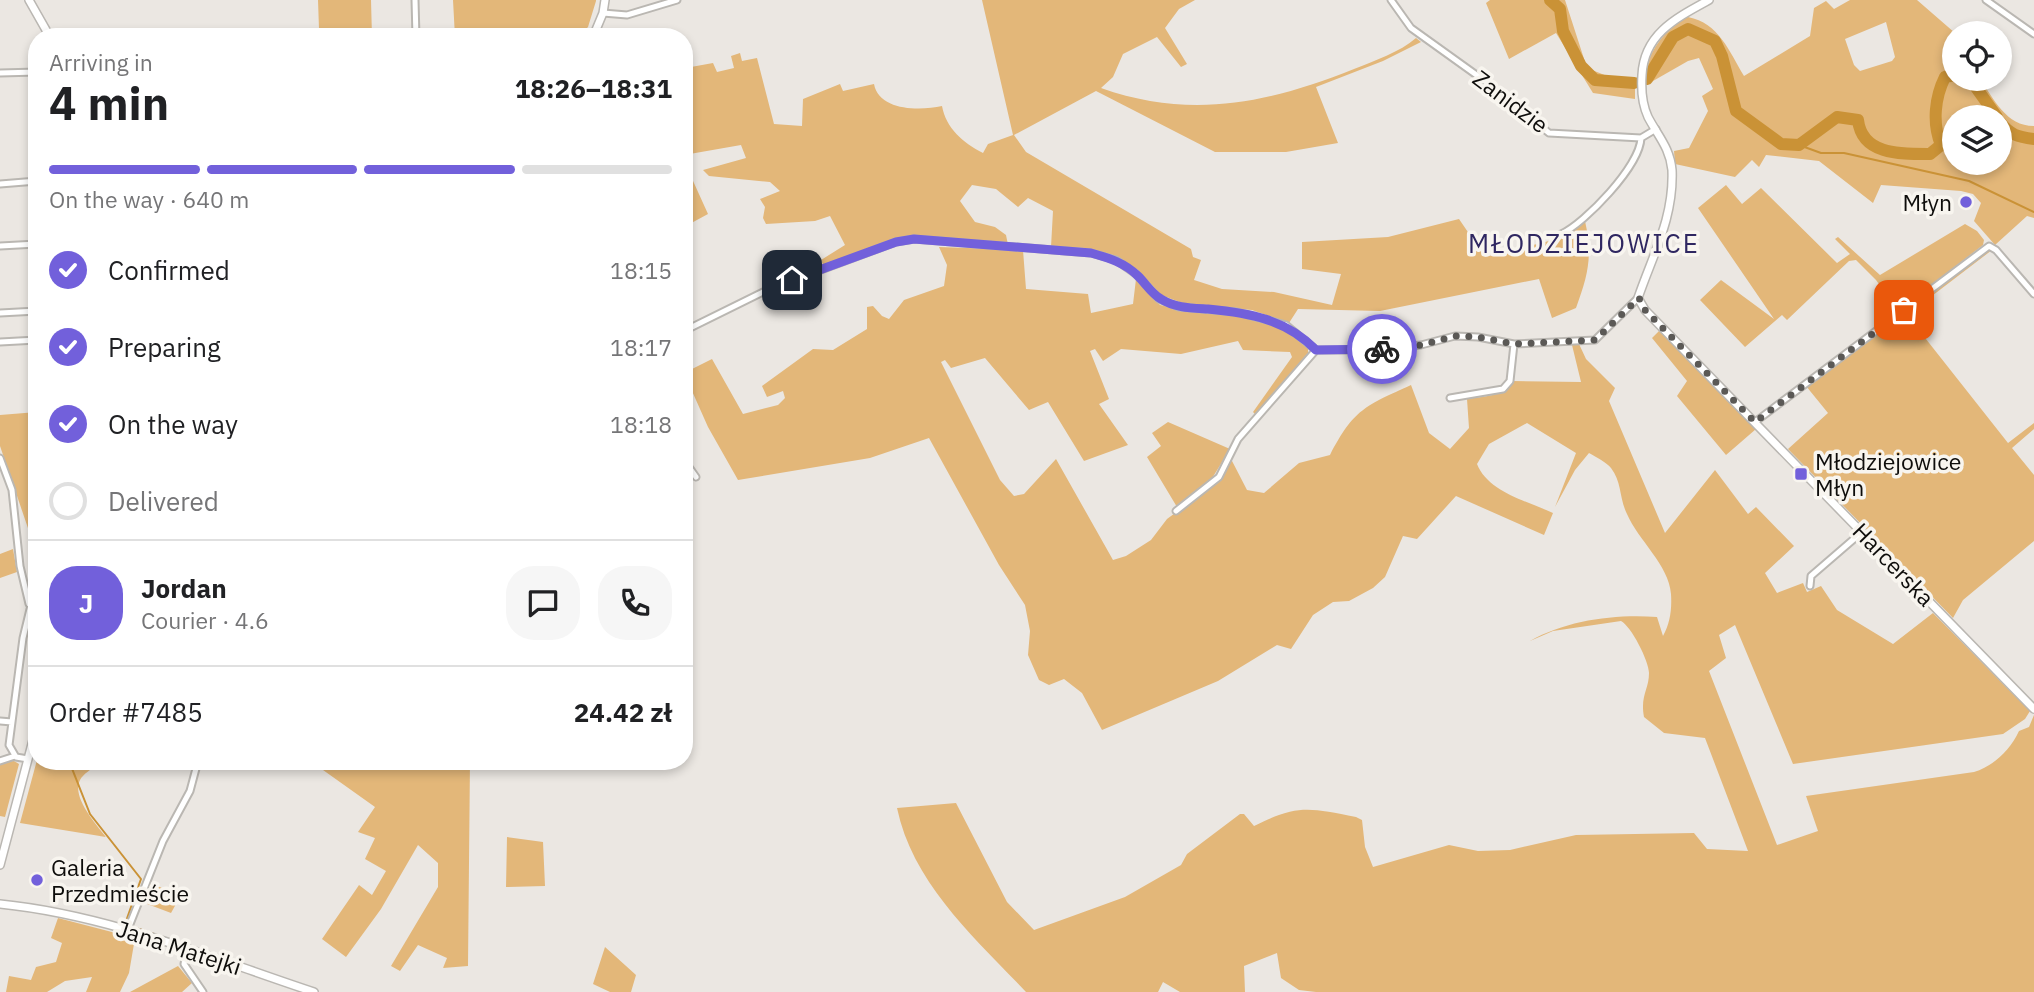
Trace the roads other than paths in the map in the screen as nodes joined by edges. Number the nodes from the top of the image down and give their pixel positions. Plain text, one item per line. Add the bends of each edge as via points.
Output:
1 (29, 0) edge
2 (415, 0) edge
3 (605, 0) edge
4 (677, 0) edge
5 (1391, 0) edge
6 (1709, 0) edge
7 (1986, 0) edge
8 (603, 13) junction
9 (45, 28) edge
10 (416, 28) edge
11 (597, 28) edge
12 (2034, 34) edge
13 (28, 72) edge
14 (0, 73) edge
15 (1656, 129) junction
16 (1641, 138) junction
17 (28, 182) edge
18 (0, 184) edge
19 (1561, 234) dead end
20 (28, 244) edge
21 (0, 246) edge
22 (2034, 294) edge
23 (1639, 298) junction
24 (28, 311) edge
25 (0, 313) edge
26 (693, 326) edge
27 (28, 340) edge
28 (0, 342) edge
29 (1514, 344) junction
30 (1316, 350) junction
31 (1450, 398) dead end
32 (1755, 422) junction
33 (0, 458) edge
34 (693, 473) edge
35 (696, 477) dead end
36 (1176, 511) dead end
37 (1862, 532) junction
38 (1810, 586) dead end
39 (28, 600) edge
40 (28, 616) edge
41 (2034, 709) edge
42 (0, 721) edge
43 (12, 722) junction
44 (15, 756) junction
45 (28, 759) joint
46 (0, 761) edge
47 (196, 770) edge
48 (4, 832) edge
49 (0, 865) edge
50 (0, 904) edge
51 (128, 929) junction
52 (187, 949) junction
53 (203, 992) edge
54 (314, 992) edge

1 - 9 street
2 - 10 street
3 - 8 street
4 - 8 street via 627,15
5 - 16 street, Zanidzie via 1411,28 1549,133
6 - 15 street via 1662,29 1645,55 1641,87 1644,106
7 - 12 street
8 - 11 street
13 - 14 street
15 - 16 street
15 - 23 street via 1668,150 1672,193 1663,236
16 - 19 street via 1625,173 1583,220
17 - 18 street
20 - 21 street
22 - 32 street via 1989,246
23 - 29 street via 1595,340
23 - 32 street, Harcerska via 1645,310
24 - 25 street
26 - 30 street via 766,290 914,239 1116,260 1159,299 1179,307 1237,312 1277,322
27 - 28 street
29 - 30 street via 1455,336 1396,348
29 - 31 street via 1510,381 1503,389
30 - 36 street via 1238,439 1219,477
32 - 37 street, Harcerska
33 - 39 street via 12,490 19,566
34 - 35 street
37 - 38 street via 1811,576
37 - 41 street, Harcerska
40 - 43 street
42 - 43 street
43 - 44 street via 9,746
44 - 45 street
44 - 46 street
45 - 48 street
47 - 51 street
48 - 49 street
50 - 51 street, Jana Matejki
51 - 52 street, Jana Matejki
52 - 53 street via 184,964
52 - 54 street, Jana Matejki

